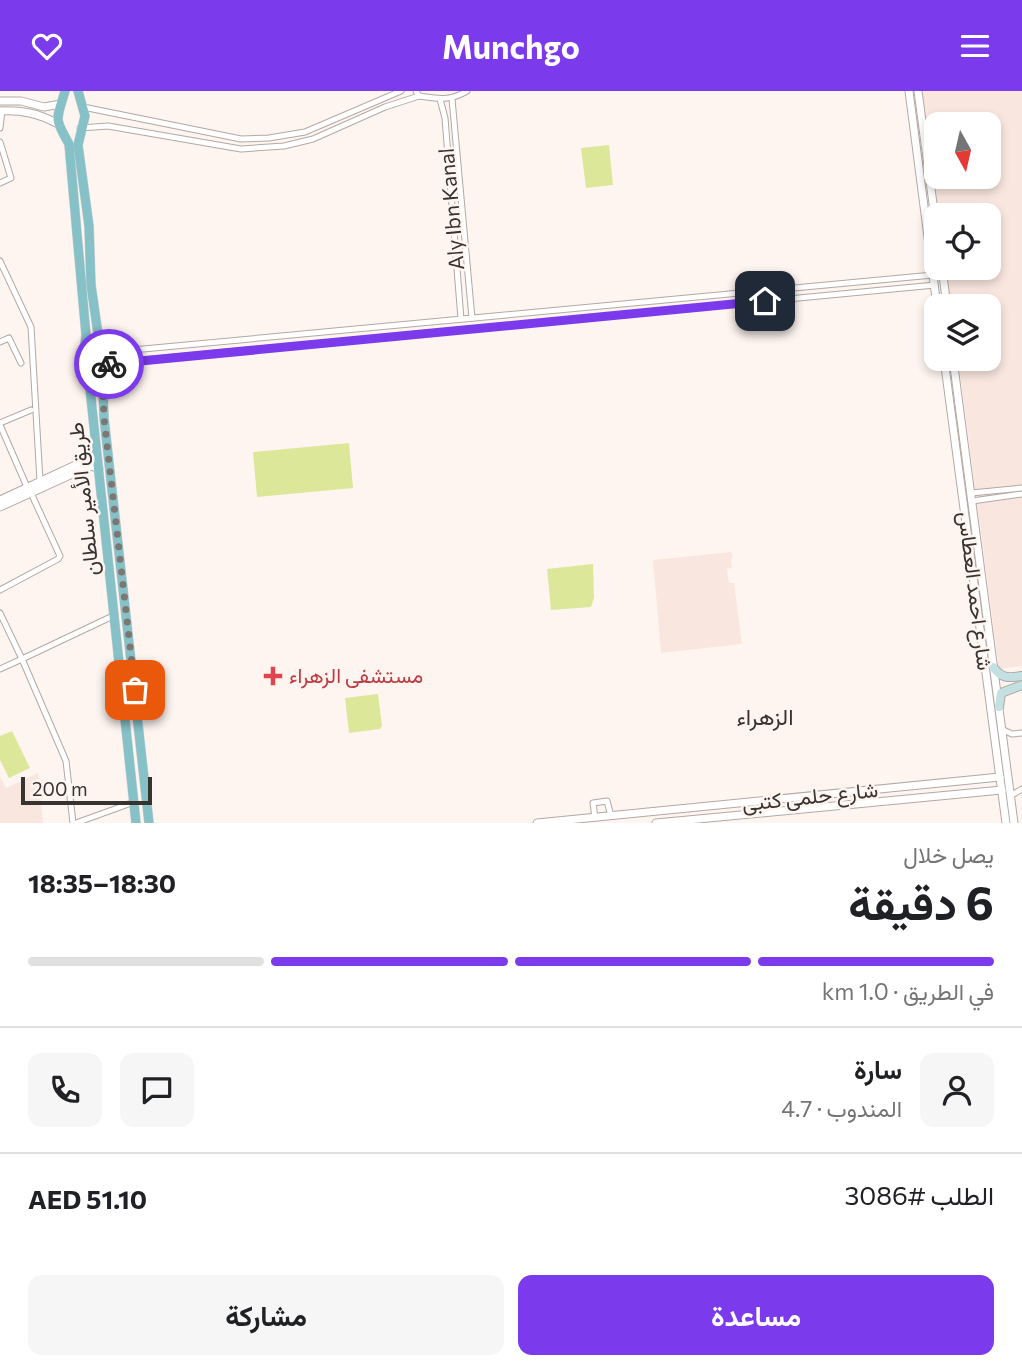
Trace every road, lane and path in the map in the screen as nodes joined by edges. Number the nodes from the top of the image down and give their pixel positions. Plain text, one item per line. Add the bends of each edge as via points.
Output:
1 (65, 91) edge
2 (78, 91) edge
3 (401, 91) edge
4 (467, 91) edge
5 (909, 91) edge
6 (918, 91) edge
7 (418, 94) edge
8 (440, 99) junction
9 (452, 99) junction
10 (0, 101) edge
11 (376, 101) junction
12 (61, 104) junction
13 (81, 107) junction
14 (380, 109) junction
15 (1, 111) edge
16 (107, 113) junction
17 (140, 120) junction
18 (331, 121) junction
19 (58, 124) junction
20 (169, 125) junction
21 (105, 126) junction
22 (0, 128) edge
23 (80, 128) junction
24 (335, 129) junction
25 (138, 131) junction
26 (292, 134) junction
27 (220, 135) junction
28 (166, 136) junction
29 (262, 139) junction
30 (0, 142) edge
31 (294, 144) junction
32 (218, 145) junction
33 (263, 148) junction
34 (0, 183) edge
35 (933, 203) edge
36 (924, 206) edge
37 (89, 221) junction
38 (74, 222) junction
39 (0, 261) edge
40 (924, 276) edge
41 (934, 280) edge
42 (935, 285) junction
43 (788, 289) junction
44 (936, 294) edge
45 (788, 299) junction
46 (472, 318) junction
47 (461, 319) junction
48 (383, 327) junction
49 (384, 337) junction
50 (0, 342) edge
51 (100, 351) junction
52 (20, 363) dead end
53 (85, 364) junction
54 (102, 366) junction
55 (946, 371) edge
56 (955, 371) edge
57 (31, 410) dead end
58 (0, 424) edge
59 (97, 454) junction
60 (99, 468) junction
61 (40, 481) junction
62 (1022, 488) edge
63 (29, 490) junction
64 (1022, 494) edge
65 (971, 497) junction
66 (0, 500) edge
67 (0, 507) edge
68 (0, 590) edge
69 (0, 613) edge
70 (115, 615) junction
71 (22, 659) junction
72 (993, 667) junction
73 (0, 669) edge
74 (1022, 676) edge
75 (1009, 677) junction
76 (1022, 685) edge
77 (1010, 688) junction
78 (999, 707) junction
79 (1001, 729) junction
80 (139, 731) junction
81 (127, 733) junction
82 (1022, 733) edge
83 (1000, 777) junction
84 (985, 779) junction
85 (1022, 789) edge
86 (1002, 790) junction
87 (985, 791) junction
88 (1010, 797) junction
89 (134, 802) junction
90 (753, 814) junction
91 (611, 816) junction
92 (594, 818) junction
93 (705, 821) edge
94 (75, 823) edge
95 (136, 823) edge
96 (149, 823) edge
97 (537, 823) edge
98 (656, 823) edge
99 (750, 823) edge
100 (758, 823) edge
101 (1006, 823) edge
102 (1014, 823) edge

1 - 12 main road, طريق الأمير سلطان
2 - 13 main road, طريق الأمير سلطان
3 - 11 street
4 - 9 street
5 - 36 street
6 - 35 street
7 - 8 street
7 - 14 street
8 - 9 street
8 - 47 street, Aly Ibn Kanal
9 - 46 street
10 - 12 street via 44,107
11 - 14 street
11 - 18 street
12 - 13 main road via 73,101
12 - 19 main road, طريق الأمير سلطان
13 - 16 street
13 - 23 main road, طريق الأمير سلطان via 85,116
14 - 24 street
15 - 19 street via 24,111
15 - 22 street
16 - 17 street
16 - 21 street
17 - 20 street
17 - 25 street
18 - 24 street
18 - 26 street
19 - 23 main road via 71,131
19 - 38 main road, طريق الأمير سلطان via 69,144
20 - 27 street
20 - 28 street
21 - 23 street
21 - 25 street
23 - 37 main road, طريق الأمير سلطان via 78,145
24 - 31 street
25 - 28 street
26 - 29 street
26 - 31 street
27 - 29 street
27 - 32 street
28 - 32 street
29 - 33 street
30 - 34 street via 11,178
31 - 33 street
32 - 33 street
37 - 38 main road via 79,229
37 - 51 main road, طريق الأمير سلطان
38 - 53 main road, طريق الأمير سلطان
39 - 61 street via 31,327
40 - 43 street
41 - 42 street
42 - 44 street
42 - 45 street
43 - 45 street
43 - 46 street
45 - 49 street
46 - 47 street
47 - 48 street
48 - 49 street
48 - 51 street
49 - 54 street
50 - 52 street via 9,338
51 - 54 main road, طريق الأمير سلطان
53 - 54 main road via 90,370
53 - 59 main road, طريق الأمير سلطان
54 - 80 main road, طريق الأمير سلطان
55 - 83 street, شارع احمد العطاس
56 - 65 street, شارع احمد العطاس
57 - 58 street
58 - 63 street
59 - 60 main road, طريق الأمير سلطان
59 - 61 street
60 - 63 street via 90,466
60 - 70 main road, طريق الأمير سلطان
61 - 63 street
62 - 65 street
63 - 66 street
63 - 67 street
63 - 68 street via 60,556
64 - 65 street
65 - 72 street, شارع احمد العطاس
69 - 71 street
70 - 71 street
70 - 81 main road, طريق الأمير سلطان
71 - 73 street
71 - 94 street via 66,761
72 - 75 main road via 999,676
72 - 78 street, شارع احمد العطاس
74 - 75 main road
75 - 77 main road via 1003,682
76 - 77 main road
77 - 78 main road via 1001,693
78 - 79 street, شارع احمد العطاس
79 - 82 street
79 - 88 street, شارع احمد العطاس
80 - 81 main road
80 - 96 main road, طريق الأمير سلطان
81 - 89 main road, طريق الأمير سلطان
83 - 84 street, شارع حلمى كتبى
83 - 86 street, شارع احمد العطاس
84 - 87 street via 989,784
84 - 91 street, شارع حلمى كتبى
85 - 88 street
86 - 87 street, شارع حلمى كتبى
86 - 101 street, شارع احمد العطاس
87 - 90 street, شارع حلمى كتبى
88 - 102 street, شارع احمد العطاس
89 - 94 street
89 - 95 main road, طريق الأمير سلطان
90 - 93 street, شارع حلمى كتبى
90 - 99 street
90 - 100 street
91 - 92 street, شارع حلمى كتبى
91 - 92 street via 607,801 593,803
92 - 97 street, شارع حلمى كتبى
93 - 98 street, شارع حلمى كتبى

